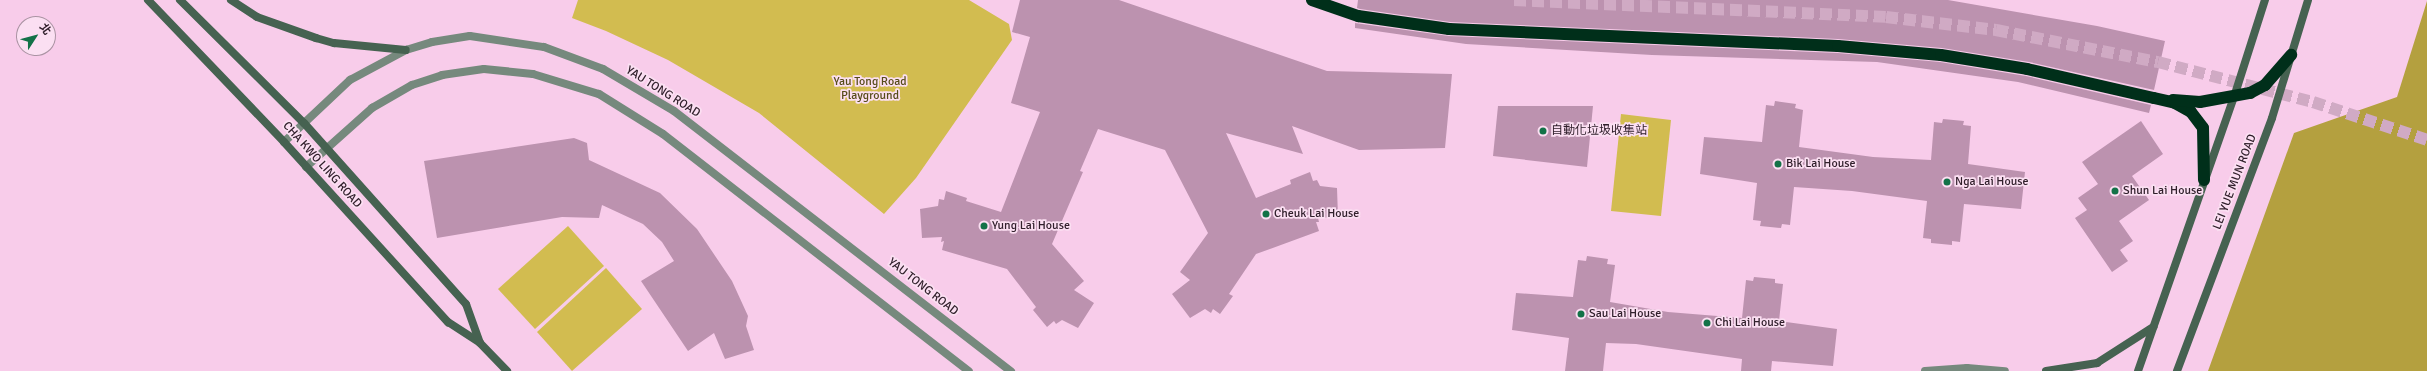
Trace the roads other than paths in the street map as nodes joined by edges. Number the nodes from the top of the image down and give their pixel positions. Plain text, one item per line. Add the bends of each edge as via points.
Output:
1 (148, 0) edge
2 (180, 0) edge
3 (231, 0) edge
4 (1312, 0) edge
5 (2265, 0) edge
6 (2308, 0) edge
7 (406, 50) junction
8 (2291, 55) junction
9 (2234, 97) junction
10 (2154, 98) junction
11 (304, 123) junction
12 (284, 142) junction
13 (326, 148) junction
14 (306, 167) junction
15 (2204, 180) junction
16 (2153, 327) junction
17 (480, 343) junction
18 (506, 371) edge
19 (969, 371) edge
20 (1011, 371) edge
21 (1926, 371) edge
22 (2006, 371) edge
23 (2046, 371) edge
24 (2138, 371) edge
25 (2177, 371) edge

1 - 12 main road, CHA KWO LING ROAD
2 - 11 main road, CHA KWO LING ROAD
3 - 7 main road via 257,17 316,38 334,43
4 - 10 highway via 1358,16 1449,29 1838,46 1941,55 2027,69
5 - 9 main road
6 - 8 main road, LEI YUE MUN ROAD
7 - 11 street, YAU TONG ROAD via 362,72
7 - 20 street, YAU TONG ROAD via 432,42 470,36 527,43 603,69 674,111
8 - 9 highway via 2265,85
8 - 25 main road, LEI YUE MUN ROAD via 2272,118
9 - 10 highway via 2200,102
9 - 15 main road
10 - 15 highway via 2175,103 2191,112 2203,128
11 - 12 street, YAU TONG ROAD
11 - 13 main road, CHA KWO LING ROAD
12 - 14 main road, CHA KWO LING ROAD
13 - 14 street
13 - 17 main road, CHA KWO LING ROAD via 466,304
13 - 19 street via 390,96 442,75 484,69 533,74 599,94 663,134 712,170
14 - 17 main road, CHA KWO LING ROAD via 448,322
15 - 16 main road
16 - 23 main road via 2097,363
16 - 24 main road
17 - 18 main road, CHA KWO LING ROAD
21 - 22 street via 1966,368

